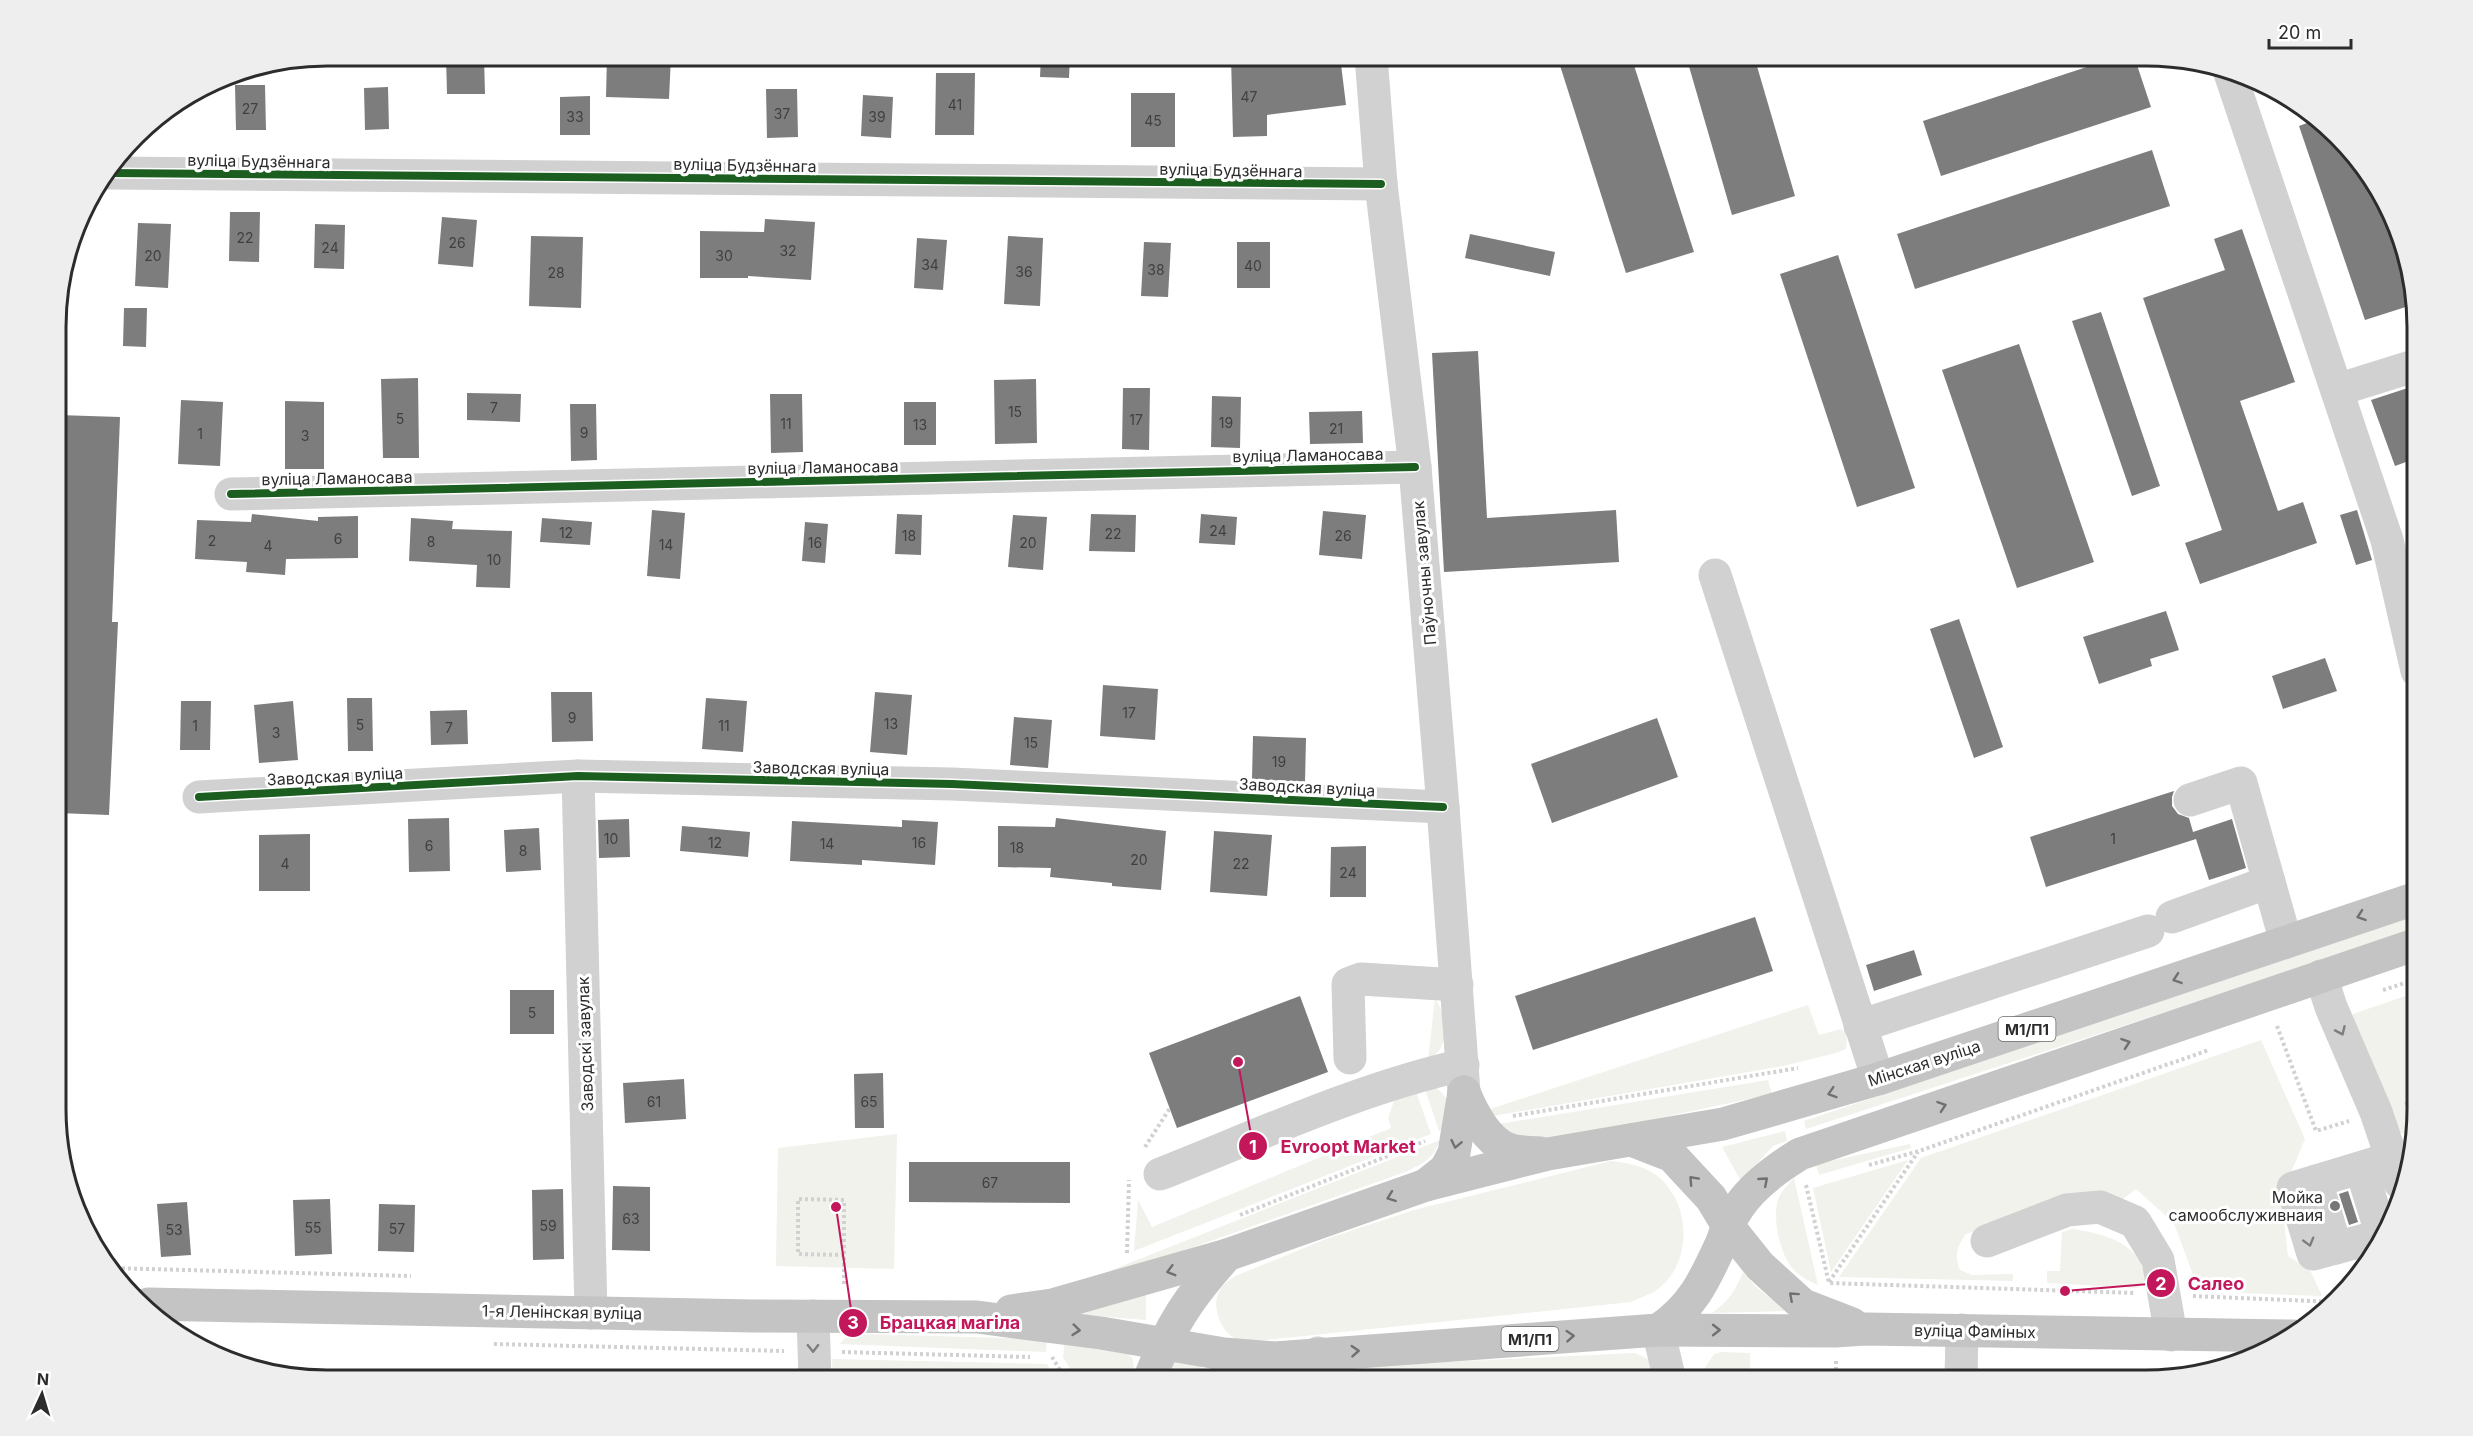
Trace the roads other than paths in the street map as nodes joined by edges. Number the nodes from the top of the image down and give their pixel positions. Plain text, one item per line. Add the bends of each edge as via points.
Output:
1 (1372, 66) edge
2 (2233, 81) edge
3 (116, 173) edge
4 (1381, 184) junction
5 (2407, 368) edge
6 (2337, 390) junction
7 (1415, 466) junction
8 (231, 494) dead end
9 (1715, 575) dead end
10 (2407, 627) edge
11 (578, 776) junction
12 (199, 797) dead end
13 (2190, 800) dead end
14 (1443, 807) junction
15 (2269, 882) junction
16 (2407, 901) edge
17 (2286, 942) junction
18 (2407, 947) edge
19 (2320, 976) junction
20 (1457, 985) junction
21 (1860, 1026) junction
22 (1350, 1058) dead end
23 (1463, 1078) junction
24 (1878, 1079) junction
25 (1470, 1126) junction
26 (1631, 1140) junction
27 (1548, 1154) junction
28 (2396, 1170) edge
29 (1160, 1174) dead end
30 (2339, 1175) junction
31 (1426, 1185) junction
32 (1728, 1226) junction
33 (2366, 1240) edge
34 (1987, 1241) dead end
35 (1227, 1255) junction
36 (1204, 1280) junction
37 (154, 1304) edge
38 (591, 1313) junction
39 (813, 1316) junction
40 (977, 1317) junction
41 (1844, 1326) junction
42 (1658, 1330) junction
43 (1962, 1330) junction
44 (2171, 1335) junction
45 (2275, 1336) edge
46 (1163, 1344) junction
47 (814, 1366) edge
48 (1319, 1367) edge
49 (1228, 1368) edge
50 (1153, 1370) edge
51 (1668, 1370) edge
52 (1961, 1370) edge

1 - 4 street, Паўночны завулак
2 - 6 street
3 - 4 street, вуліца Будзённага
4 - 7 street, Паўночны завулак
5 - 6 street
6 - 10 street via 2387,540
7 - 8 street, вуліца Ламаносава
7 - 14 street, Паўночны завулак
9 - 21 street
11 - 12 street, Заводская вуліца
11 - 14 street, Заводская вуліца via 952,784
11 - 38 street, Заводскі завулак
13 - 15 street via 2241,783
14 - 20 street, Паўночны завулак
15 - 17 street
15 - 21 street via 2160,924
16 -> 17 main road, Мінская вуліца / М1/П1
17 -> 24 main road, Мінская вуліца / М1/П1
18 - 19 main road, М1/П1
19 -> 28 street
32 -> 19 main road, М1/П1 via 1748,1194 1800,1154
20 - 22 street via 1361,978 1348,984
20 - 23 street, Паўночны завулак
21 - 24 street
23 - 25 main road via 1471,1111
23 - 29 street via 1416,1077
24 -> 26 main road, Мінская вуліца / М1/П1 via 1723,1124
25 - 27 main road via 1510,1150
25 -> 31 main road via 1446,1169
26 - 27 main road, М1/П1
32 -> 26 main road via 1711,1198 1672,1156
27 - 31 main road, М1/П1
28 - 30 street
30 - 33 street
30 -> 33 street
31 -> 35 main road, М1/П1
41 -> 32 main road via 1803,1305 1760,1266
32 - 42 main road, М1/П1 via 1704,1282 1677,1318
34 - 44 street via 2067,1210 2100,1207 2135,1221 2158,1260
35 - 36 main road, М1/П1
35 -> 40 main road via 1052,1305
36 - 46 main road, М1/П1 via 1185,1304
36 - 49 main road via 1198,1313 1204,1331
37 - 38 main road, 1-я Ленінская вуліца
38 - 39 main road, 1-я Ленінская вуліца
39 - 40 main road, 1-я Ленінская вуліца
39 -> 47 street
40 -> 46 main road
42 -> 41 main road, вуліца Фаміных
41 - 43 main road, вуліца Фаміных
48 -> 42 main road, М1/П1
42 - 51 street
43 - 44 main road, вуліца Фаміных
43 - 52 street
44 - 45 main road, вуліца Фаміных
46 - 49 main road
46 - 50 main road, М1/П1
48 - 49 main road, М1/П1 via 1275,1358

